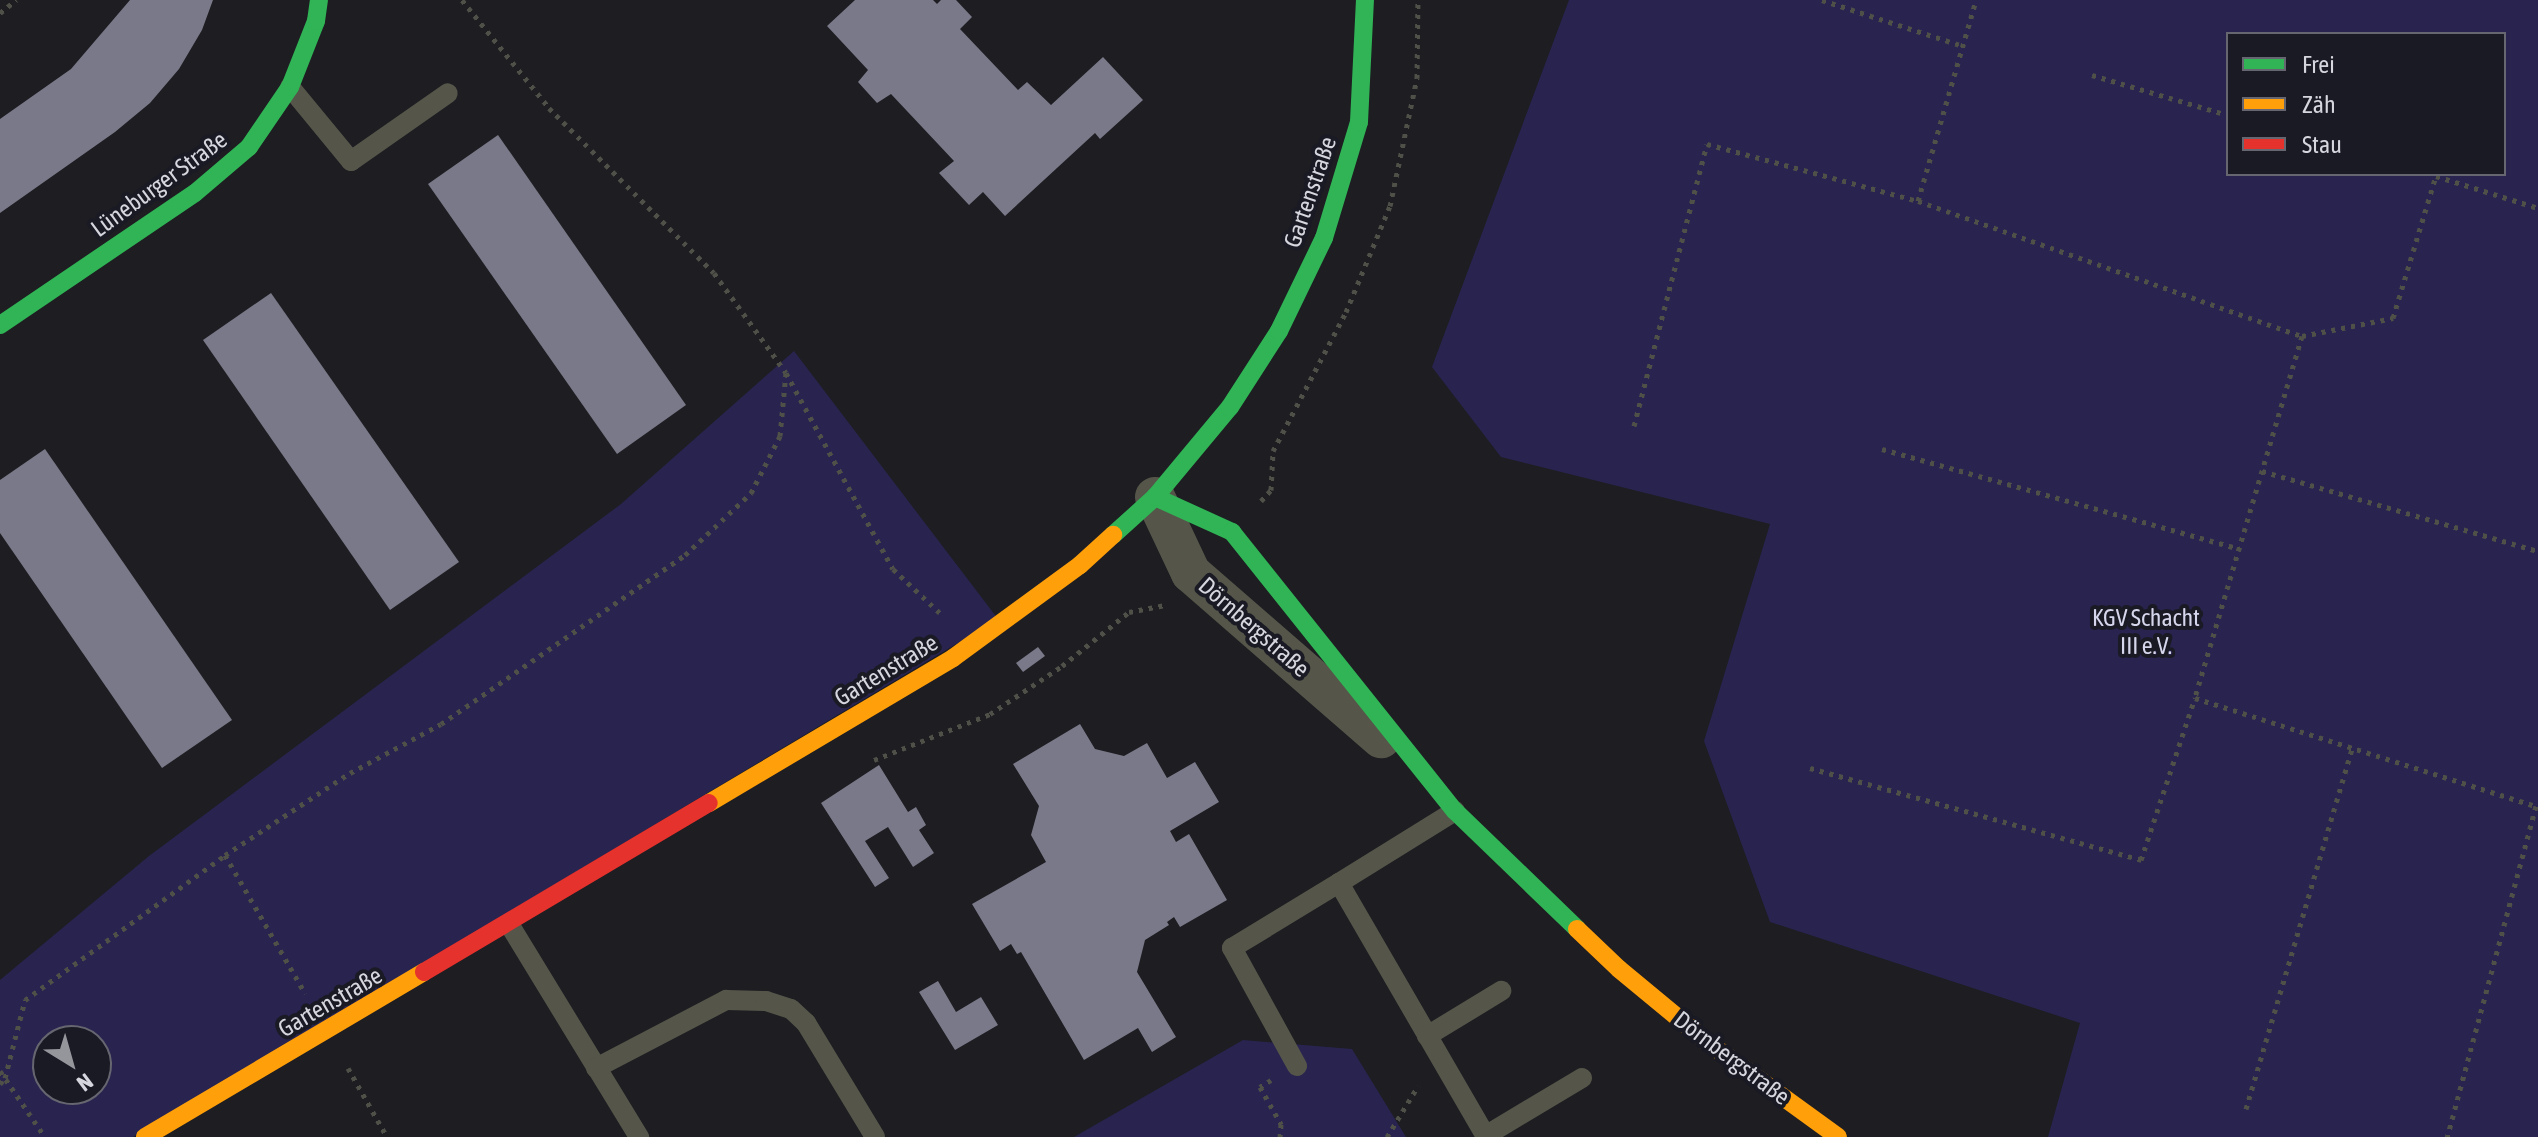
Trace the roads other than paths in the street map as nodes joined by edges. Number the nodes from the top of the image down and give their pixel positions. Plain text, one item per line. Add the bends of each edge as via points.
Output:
1 (319, 0) edge
2 (1365, 0) edge
3 (290, 87) junction
4 (448, 93) dead end
5 (0, 325) edge
6 (1155, 497) junction
7 (1423, 774) junction
8 (1455, 811) junction
9 (1339, 883) junction
10 (509, 924) junction
11 (1501, 991) dead end
12 (1427, 1036) junction
13 (1297, 1066) road end
14 (596, 1068) junction
15 (1582, 1078) dead end
16 (1485, 1136) edge
17 (145, 1137) edge
18 (639, 1137) edge
19 (875, 1137) edge
20 (1838, 1137) edge

1 - 3 street, Lüneburger Straße
2 - 6 street, Gartenstraße via 1359,122 1324,238 1279,331 1230,407
3 - 4 lane via 351,161
3 - 5 street, Lüneburger Straße via 249,147 195,193
6 - 7 street, Dörnbergstraße via 1191,573
6 - 7 street, Dörnbergstraße via 1232,532
6 - 10 street, Gartenstraße via 1080,565 972,644
7 - 8 street, Dörnbergstraße
8 - 9 lane
8 - 20 street, Dörnbergstraße via 1619,969 1706,1041
9 - 12 lane
9 - 13 lane via 1232,948
10 - 14 lane
10 - 17 street, Gartenstraße
11 - 12 lane
12 - 16 lane
14 - 18 lane
14 - 19 lane via 726,1000 766,1001 791,1009 806,1023
15 - 16 lane

